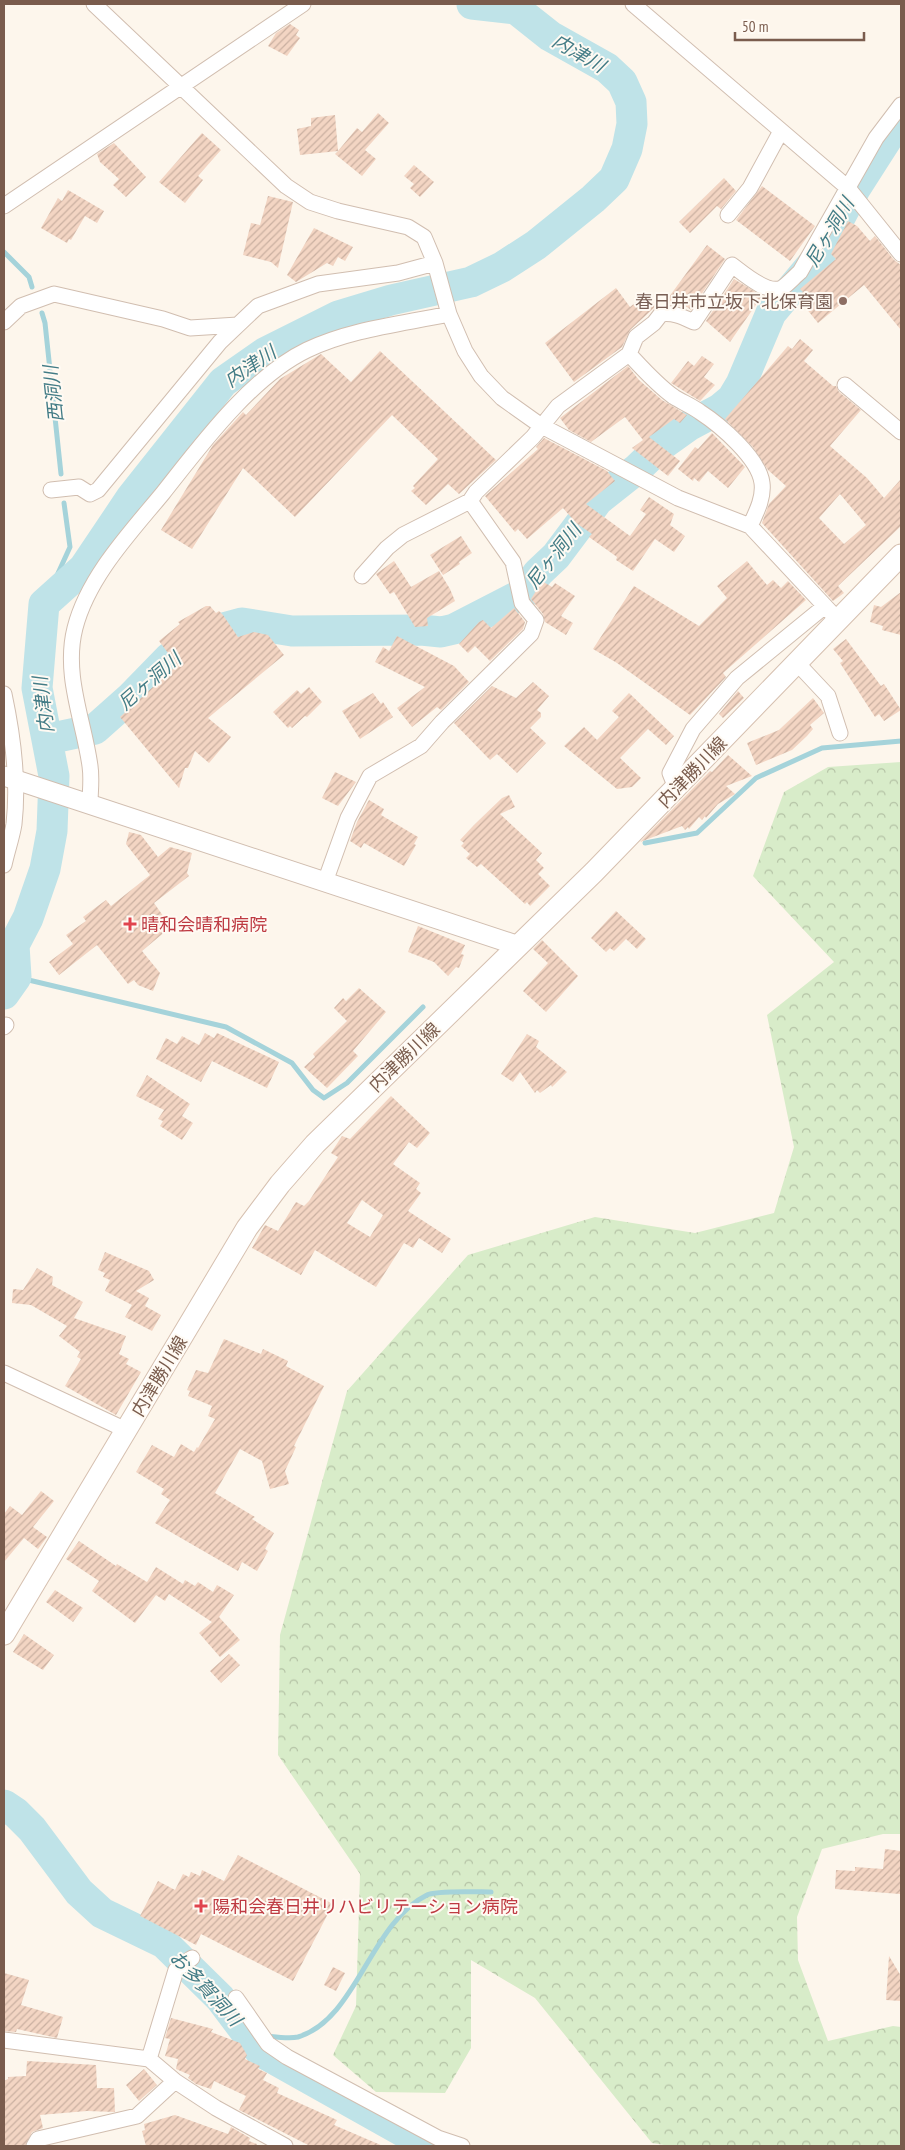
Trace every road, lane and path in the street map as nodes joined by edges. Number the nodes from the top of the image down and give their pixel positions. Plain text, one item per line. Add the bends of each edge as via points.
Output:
1 (94, 4) edge
2 (303, 4) edge
3 (633, 4) edge
4 (180, 88) junction
5 (901, 105) edge
6 (781, 131) junction
7 (848, 188) junction
8 (4, 206) edge
9 (728, 215) dead end
10 (901, 254) edge
11 (435, 263) junction
12 (450, 314) junction
13 (4, 322) edge
14 (238, 325) junction
15 (629, 354) junction
16 (845, 385) dead end
17 (540, 425) junction
18 (901, 432) edge
19 (51, 490) dead end
20 (470, 501) junction
21 (750, 526) junction
22 (901, 555) edge
23 (362, 576) dead end
24 (832, 613) junction
25 (797, 663) junction
26 (4, 694) edge
27 (840, 733) dead end
28 (9, 778) edge
29 (676, 788) junction
30 (90, 804) junction
31 (4, 864) edge
32 (325, 882) junction
33 (519, 946) junction
34 (4, 1373) edge
35 (126, 1430) junction
36 (4, 1634) edge
37 (192, 1958) dead end
38 (236, 1998) dead end
39 (4, 2040) edge
40 (149, 2059) junction
41 (175, 2081) junction
42 (34, 2146) edge
43 (285, 2146) edge
44 (462, 2146) edge

1 - 4 street
2 - 4 street
3 - 6 street
4 - 8 street
4 - 11 street via 286,186 310,202 408,227 424,238
5 - 7 street via 876,138
6 - 7 street
6 - 9 street via 750,188
7 - 10 street
7 - 15 street via 812,254 800,272 782,288 766,287 732,265 694,322 680,315 661,314 636,337
11 - 12 street
11 - 14 street via 398,273 318,284 258,306
12 - 17 street via 465,351 481,376 502,398
12 - 30 street via 339,337 305,351 267,376 214,429 122,543 91,588 75,629 72,683 91,768
13 - 14 street via 21,306 54,294 190,328
14 - 19 street via 220,342 98,490 90,494 79,487
15 - 17 street via 558,406
15 - 21 street via 658,384 702,412 742,447 762,482 761,500
16 - 18 street
17 - 20 street via 533,437
17 - 21 street via 678,498
20 - 23 street via 403,535 386,548
20 - 32 street via 513,562 522,603 536,620 531,634 421,746 370,776 348,818
21 - 24 street
22 - 24 main road, 内津勝川線
24 - 25 main road, 内津勝川線
24 - 29 street via 737,678 693,729 670,773
25 - 27 street via 828,696
25 - 29 main road, 内津勝川線
26 - 28 street via 13,733
28 - 30 street
28 - 31 street via 14,824
29 - 33 main road, 内津勝川線
30 - 32 street
32 - 33 street
33 - 35 main road, 内津勝川線 via 338,1120 280,1184 247,1228
34 - 35 street
35 - 36 main road, 内津勝川線
37 - 40 street via 176,1970
38 - 44 street via 268,2044 287,2057 438,2138
39 - 40 street
40 - 41 street
41 - 42 street via 137,2116 38,2138
41 - 43 street

